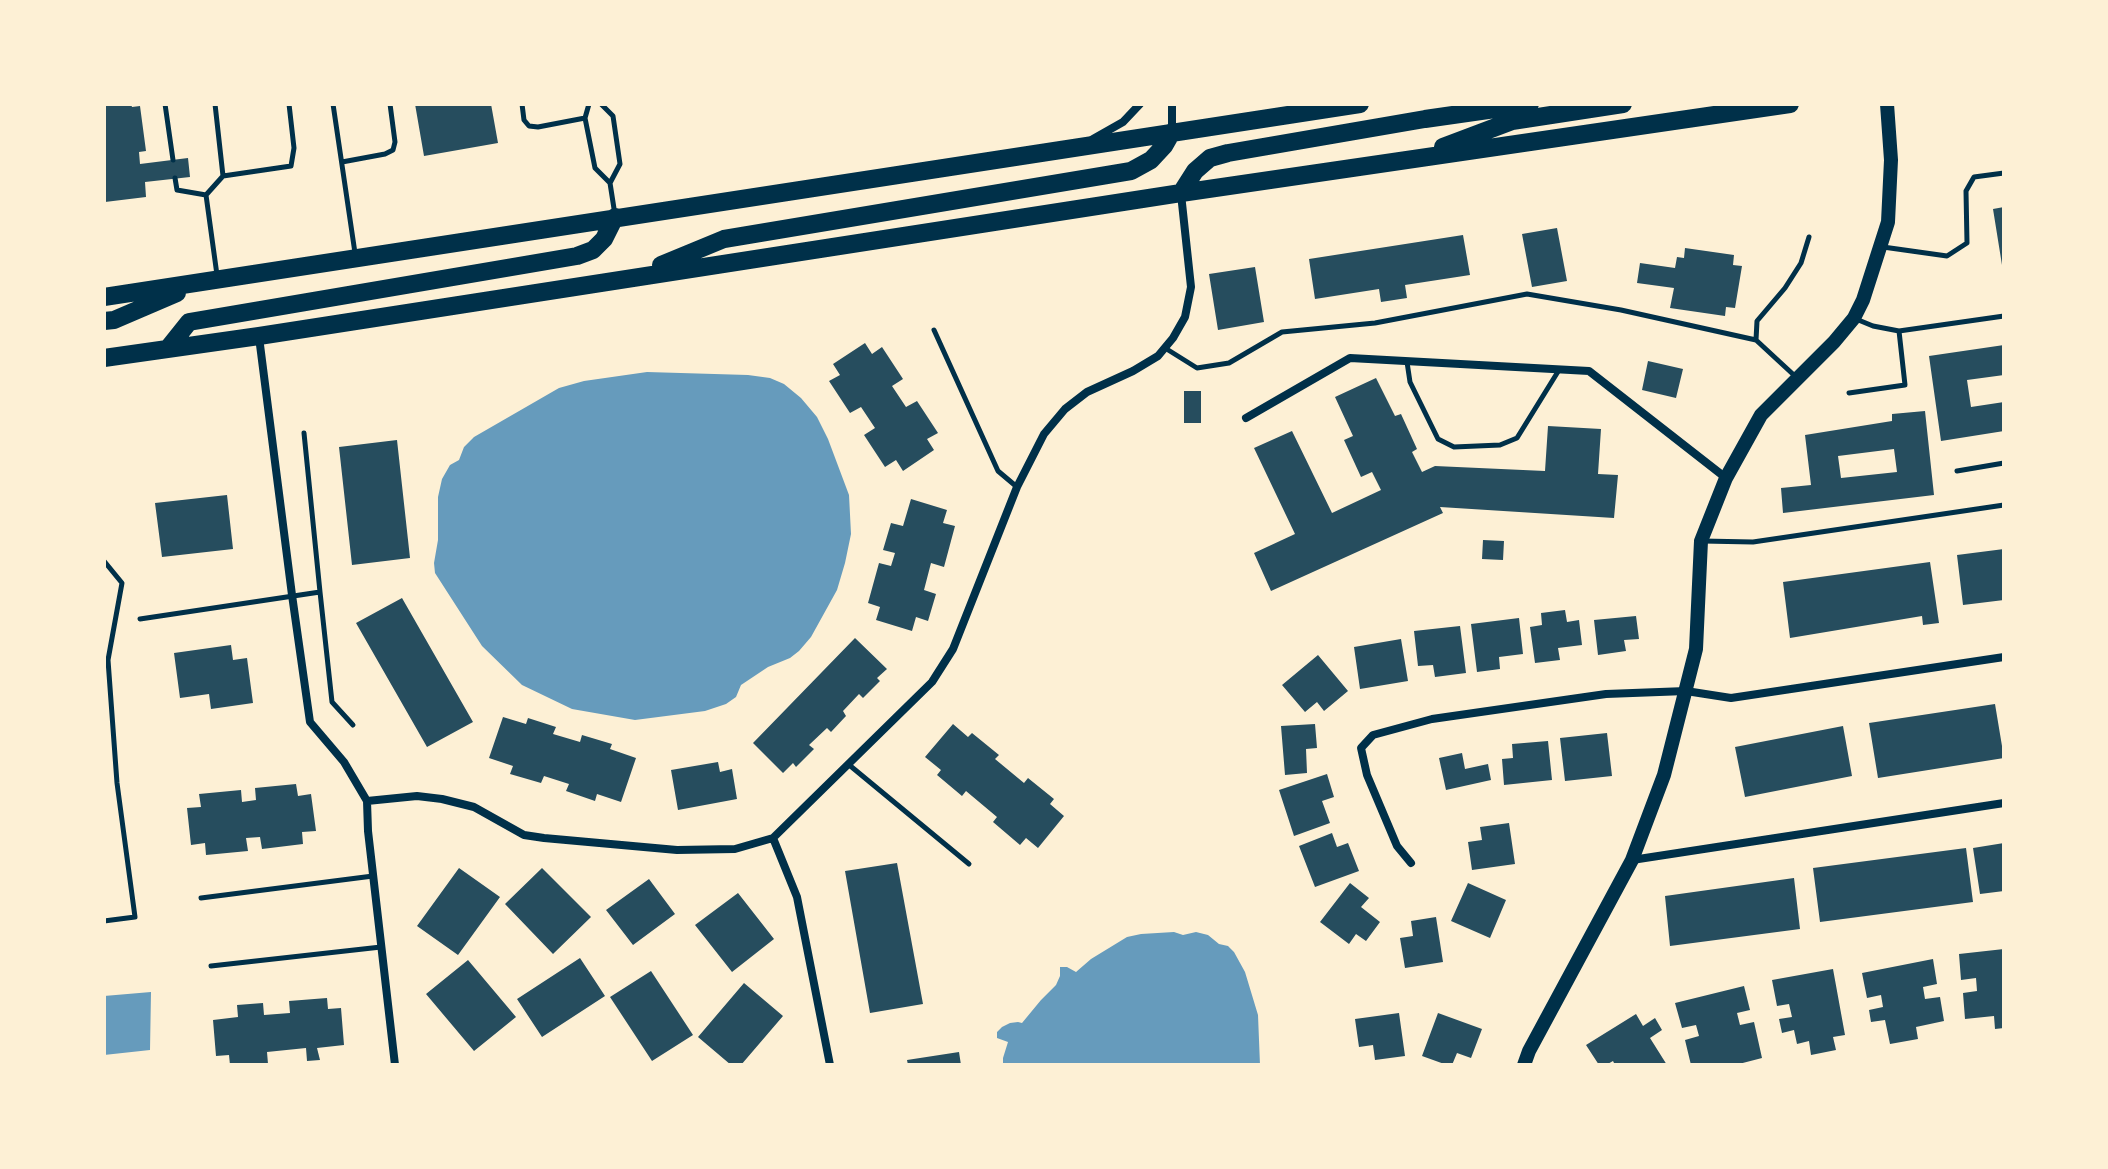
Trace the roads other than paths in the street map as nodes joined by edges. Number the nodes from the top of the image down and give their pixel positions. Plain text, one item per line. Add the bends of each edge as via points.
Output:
1 (165, 104) edge
2 (215, 104) edge
3 (289, 104) edge
4 (333, 104) edge
5 (390, 104) edge
6 (522, 104) edge
7 (589, 104) edge
8 (601, 104) edge
9 (1140, 104) edge
10 (1172, 104) edge
11 (1360, 104) edge
12 (1530, 104) edge
13 (1623, 104) edge
14 (1790, 104) edge
15 (1887, 104) edge
16 (585, 118) junction
17 (1172, 132) junction
18 (1070, 147) junction
19 (1410, 159) junction
20 (173, 160) dead end
21 (342, 162) junction
22 (2004, 173) edge
23 (223, 176) junction
24 (175, 178) dead end
25 (610, 183) junction
26 (1181, 193) junction
27 (206, 195) junction
28 (615, 217) junction
29 (1809, 237) dead end
30 (1880, 247) junction
31 (356, 258) junction
32 (632, 277) junction
33 (210, 282) junction
34 (104, 297) edge
35 (2004, 316) edge
36 (1854, 318) junction
37 (104, 321) edge
38 (934, 330) dead end
39 (1899, 331) junction
40 (259, 336) junction
41 (1756, 340) junction
42 (169, 347) junction
43 (1165, 348) junction
44 (104, 358) edge
45 (1407, 361) junction
46 (1560, 369) junction
47 (1797, 378) junction
48 (1849, 393) dead end
49 (1246, 418) dead end
50 (304, 433) dead end
51 (2004, 463) edge
52 (1957, 471) dead end
53 (1726, 478) junction
54 (1017, 487) junction
55 (2004, 505) edge
56 (1701, 541) junction
57 (104, 561) edge
58 (320, 592) junction
59 (292, 595) junction
60 (140, 619) dead end
61 (2004, 657) edge
62 (108, 660) junction
63 (104, 668) edge
64 (1686, 691) junction
65 (353, 725) dead end
66 (848, 764) junction
67 (367, 801) junction
68 (2004, 803) edge
69 (773, 838) junction
70 (1632, 860) junction
71 (1411, 863) dead end
72 (969, 864) dead end
73 (374, 876) junction
74 (201, 898) dead end
75 (104, 921) edge
76 (382, 947) junction
77 (211, 966) dead end
78 (395, 1065) edge
79 (830, 1065) edge
80 (1524, 1065) edge

1 - 20 lane
2 - 23 lane
3 - 23 lane via 291,166
4 - 21 lane
5 - 21 lane via 393,150
6 - 16 lane via 529,126
7 - 16 lane
8 - 25 lane via 613,116 620,164
9 - 18 street via 1111,130
10 - 17 street
11 - 17 highway
12 - 26 highway via 1228,153 1210,158
13 - 19 highway via 1512,121
14 - 19 highway
15 - 30 street via 1890,191
16 - 25 lane via 595,168
17 - 18 highway
17 - 32 highway via 1151,160 1131,171 724,239
18 - 28 highway
19 - 26 highway
21 - 31 lane
22 - 30 lane via 1974,177 1966,191 1967,243 1947,256
23 - 27 lane
24 - 27 lane via 177,190
25 - 28 lane
26 - 32 highway
26 - 43 street via 1191,287 1185,317
27 - 33 lane
28 - 31 highway
28 - 42 highway via 604,239 577,256 189,322
29 - 41 lane via 1801,263 1757,321
30 - 36 street
31 - 33 highway
32 - 40 highway
33 - 34 highway
33 - 37 highway
35 - 39 lane
36 - 39 lane
36 - 47 street
38 - 54 lane via 998,471
39 - 48 lane via 1905,385
40 - 42 highway
40 - 59 street
41 - 43 lane via 1527,294 1375,323 1282,332 1229,363 1197,368
41 - 47 lane
42 - 44 highway
43 - 54 street via 1065,409 1044,434
45 - 46 street
45 - 46 lane via 1410,382 1438,439 1454,447 1500,445 1517,438
45 - 49 street via 1350,358
46 - 53 street via 1589,371
47 - 53 street via 1761,415
50 - 58 lane
51 - 52 lane
53 - 56 street
54 - 66 street via 953,649 932,682
55 - 56 lane via 1753,542
56 - 64 street via 1696,649
57 - 62 lane via 122,583
58 - 59 lane
58 - 65 lane via 332,702
59 - 60 lane
59 - 67 street via 310,722 344,762
61 - 64 street via 1731,698
62 - 63 lane
62 - 75 lane via 135,917
64 - 70 street via 1664,775
64 - 71 street via 1606,694 1432,719 1373,735 1361,748 1367,775 1397,846
66 - 69 street
66 - 72 lane
67 - 69 street via 442,799 474,807 524,835 574,841 677,850 735,849
67 - 73 street
68 - 70 street
69 - 79 street via 797,897
70 - 80 street
73 - 74 lane
73 - 76 street
76 - 77 lane
76 - 78 street

